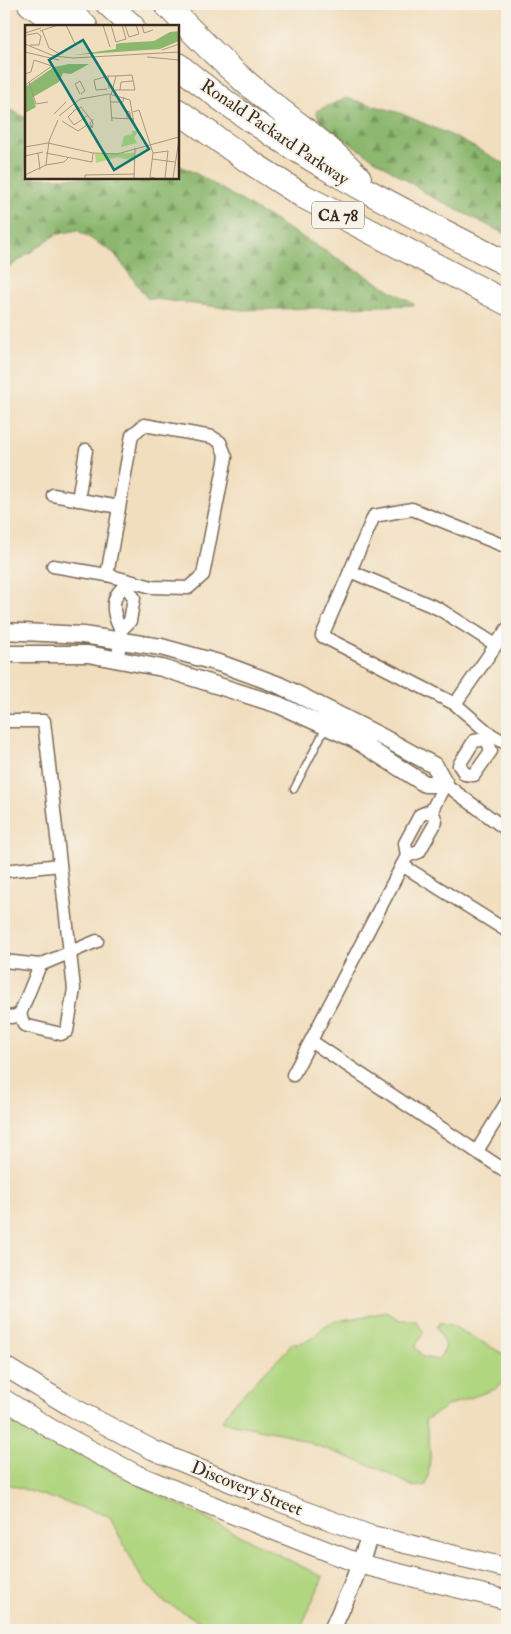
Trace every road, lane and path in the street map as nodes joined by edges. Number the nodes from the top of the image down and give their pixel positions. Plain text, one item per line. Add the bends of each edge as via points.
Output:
1 (30, 4) edge
2 (61, 4) edge
3 (108, 4) edge
4 (166, 4) edge
5 (60, 25) edge
6 (84, 25) edge
7 (131, 25) edge
8 (179, 66) edge
9 (179, 112) edge
10 (380, 199) junction
11 (507, 264) edge
12 (507, 303) edge
13 (86, 450) dead end
14 (53, 495) dead end
15 (78, 500) junction
16 (119, 507) junction
17 (507, 547) edge
18 (53, 566) dead end
19 (350, 571) junction
20 (106, 575) junction
21 (126, 583) junction
22 (507, 629) edge
23 (4, 631) edge
24 (121, 636) junction
25 (496, 645) junction
26 (4, 654) edge
27 (118, 659) junction
28 (455, 704) junction
29 (4, 721) edge
30 (326, 726) junction
31 (489, 736) junction
32 (507, 744) edge
33 (465, 774) junction
34 (450, 787) junction
35 (294, 789) dead end
36 (507, 830) edge
37 (404, 861) junction
38 (60, 865) junction
39 (4, 871) edge
40 (507, 931) edge
41 (97, 941) dead end
42 (70, 953) junction
43 (4, 961) edge
44 (40, 965) junction
45 (20, 1014) junction
46 (4, 1016) edge
47 (311, 1042) junction
48 (293, 1076) dead end
49 (507, 1102) edge
50 (477, 1151) junction
51 (507, 1172) edge
52 (4, 1366) edge
53 (4, 1399) edge
54 (370, 1534) junction
55 (360, 1564) junction
56 (507, 1568) edge
57 (507, 1600) edge
58 (332, 1630) edge

1 - 5 highway
2 - 6 highway
3 - 7 highway
4 - 10 highway via 248,84 335,152
8 - 10 highway, Ronald Packard Parkway / CA 78 via 278,138
9 - 12 highway, Ronald Packard Parkway / CA 78 via 303,196
10 - 11 highway, Ronald Packard Parkway / CA 78
13 - 15 street
14 - 15 street
15 - 16 street
16 - 20 street
16 - 21 street via 132,435 138,428 144,425 201,434 220,442 226,457 203,575 188,588
17 - 19 street via 412,509 374,516
18 - 20 street
19 - 25 street via 439,608
19 - 28 street via 322,636
20 - 21 street
21 - 24 street via 134,598 130,620
21 - 24 street via 116,595 114,618
22 - 25 street
23 - 24 street
24 - 27 street
24 - 34 street via 222,664 279,685 435,766
25 - 28 street
26 - 27 street via 88,654
27 - 30 street via 162,668 279,705
28 - 31 street
29 - 38 street via 44,721
30 - 34 street via 354,739 425,784
30 - 35 lane
31 - 32 street
31 - 33 street via 492,751 474,775
31 - 33 street via 474,741 459,764
33 - 34 street
34 - 36 street
34 - 37 street via 432,810 436,822 419,852
37 - 40 street
37 - 47 street
38 - 39 street
38 - 42 street
41 - 42 street
42 - 44 street
42 - 45 street via 74,989 66,1031 61,1034 24,1025
43 - 44 street
44 - 45 street
45 - 46 street
47 - 48 street
47 - 50 street
49 - 50 street
50 - 51 street
52 - 54 main road, Discovery Street via 153,1450 264,1496
53 - 55 main road, Discovery Street via 51,1429 136,1475
54 - 55 street
54 - 56 main road, Discovery Street
55 - 57 main road, Discovery Street
55 - 58 street

